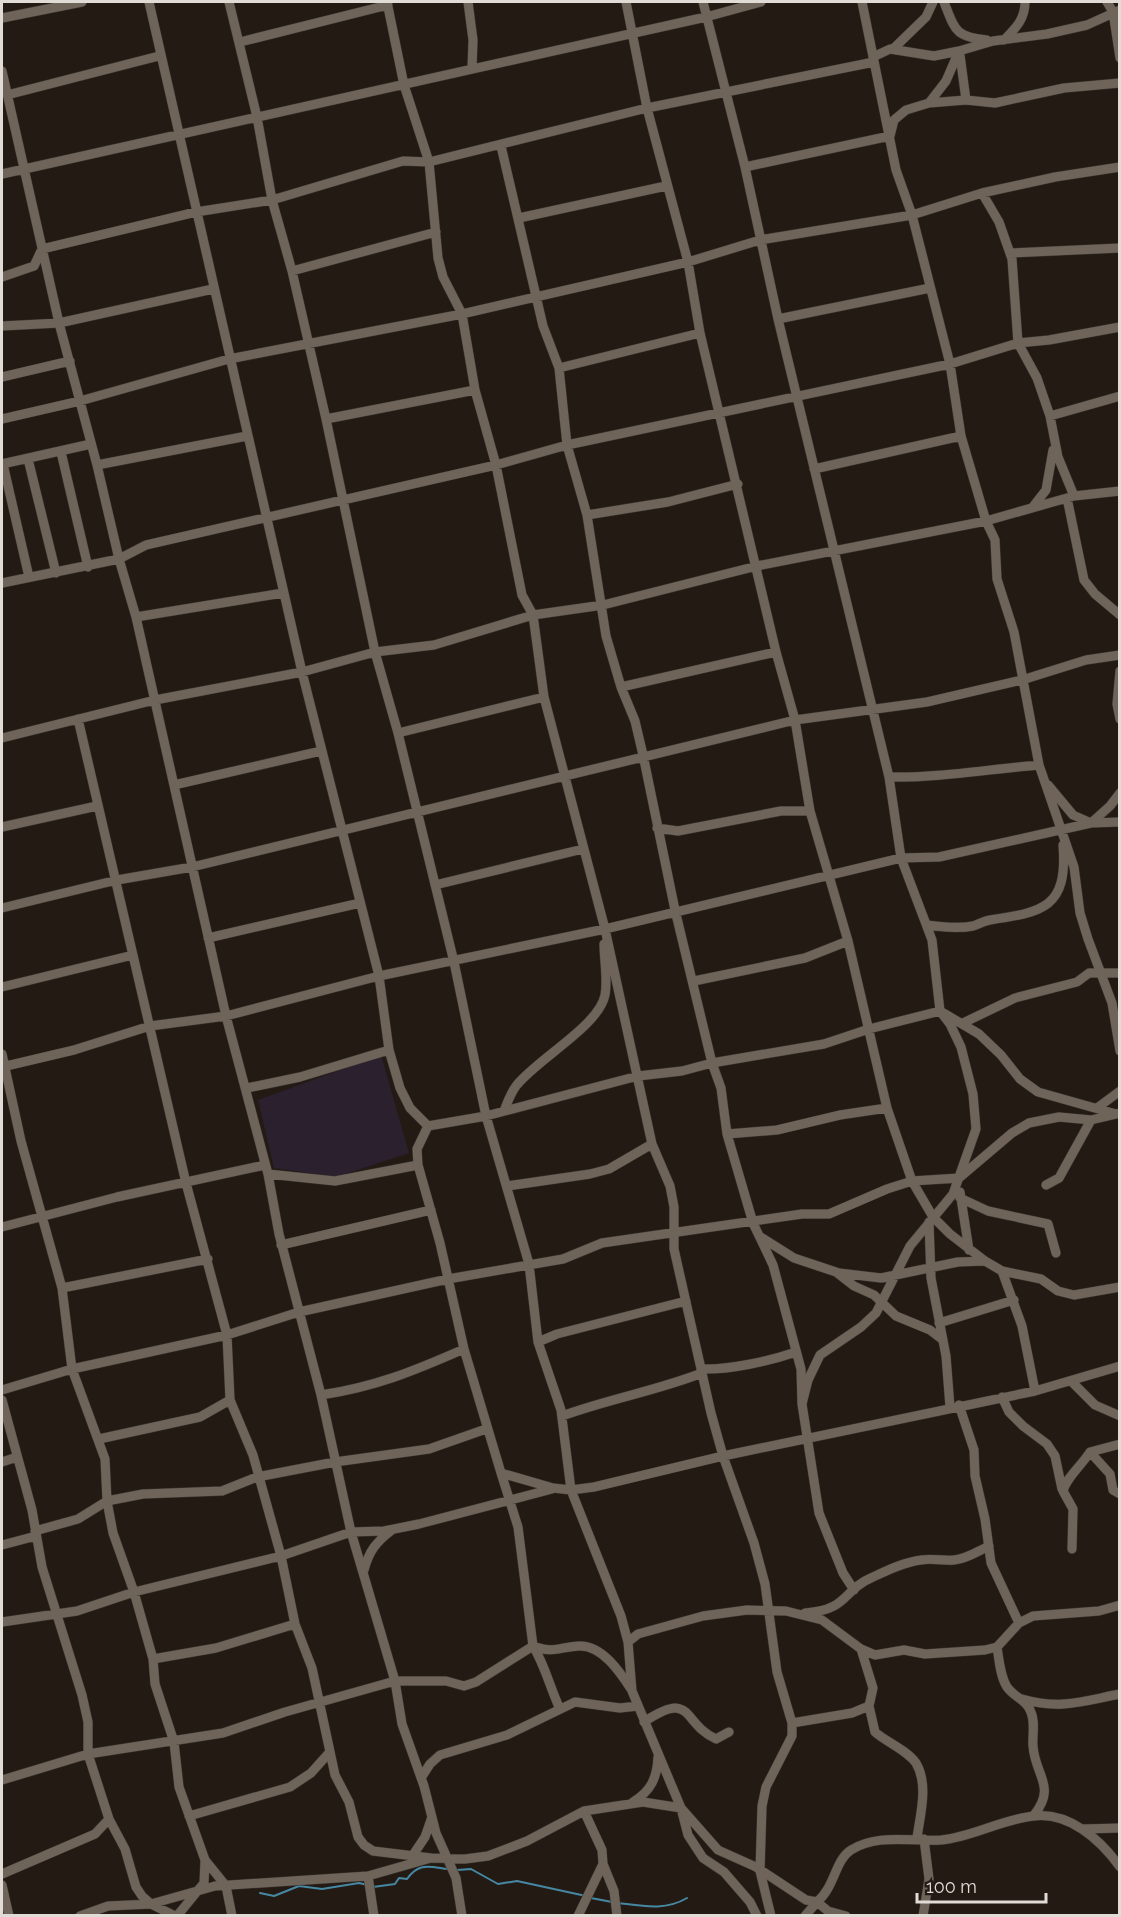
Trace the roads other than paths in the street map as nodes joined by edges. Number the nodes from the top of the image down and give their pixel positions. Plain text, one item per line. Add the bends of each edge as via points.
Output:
1 (81, 2) edge
2 (149, 2) edge
3 (230, 2) edge
4 (468, 2) edge
5 (626, 2) edge
6 (703, 2) edge
7 (761, 2) edge
8 (862, 2) edge
9 (933, 2) edge
10 (944, 2) edge
11 (1025, 2) edge
12 (1107, 2) edge
13 (388, 3) edge
14 (1116, 11) edge
15 (706, 17) junction
16 (2, 18) edge
17 (633, 33) junction
18 (1004, 40) junction
19 (993, 41) junction
20 (240, 42) junction
21 (892, 49) junction
22 (959, 51) junction
23 (159, 56) junction
24 (1119, 58) edge
25 (873, 59) junction
26 (472, 68) junction
27 (2, 71) edge
28 (1119, 83) edge
29 (404, 85) junction
30 (726, 91) junction
31 (7, 95) junction
32 (966, 100) junction
33 (929, 103) junction
34 (647, 108) junction
35 (257, 117) junction
36 (177, 134) junction
37 (890, 136) junction
38 (501, 146) junction
39 (429, 162) junction
40 (745, 167) junction
41 (1119, 167) edge
42 (22, 169) junction
43 (2, 174) edge
44 (666, 186) junction
45 (982, 193) junction
46 (272, 200) junction
47 (196, 212) junction
48 (912, 215) junction
49 (519, 218) junction
50 (436, 232) junction
51 (760, 240) junction
52 (1119, 248) edge
53 (42, 249) junction
54 (1010, 253) junction
55 (688, 262) junction
56 (292, 271) junction
57 (2, 277) edge
58 (930, 288) junction
59 (213, 289) junction
60 (536, 295) junction
61 (462, 314) junction
62 (778, 319) junction
63 (59, 323) junction
64 (2, 326) edge
65 (1119, 327) edge
66 (700, 333) junction
67 (308, 342) junction
68 (1018, 343) junction
69 (229, 359) junction
70 (70, 361) junction
71 (950, 364) junction
72 (559, 368) junction
73 (2, 377) edge
74 (475, 390) junction
75 (797, 395) junction
76 (1119, 396) edge
77 (80, 401) junction
78 (719, 411) junction
79 (1050, 416) junction
80 (2, 419) edge
81 (326, 419) junction
82 (1054, 435) junction
83 (247, 436) junction
84 (961, 436) junction
85 (91, 444) junction
86 (567, 445) junction
87 (61, 452) junction
88 (28, 459) junction
89 (2, 464) edge
90 (98, 465) junction
91 (496, 465) junction
92 (813, 468) junction
93 (738, 484) junction
94 (1119, 491) edge
95 (1071, 497) junction
96 (343, 498) junction
97 (1032, 508) junction
98 (588, 514) junction
99 (266, 516) junction
100 (986, 521) junction
101 (833, 552) junction
102 (119, 559) junction
103 (757, 566) junction
104 (88, 567) junction
105 (56, 573) junction
106 (29, 577) junction
107 (2, 583) edge
108 (283, 593) junction
109 (603, 605) junction
110 (534, 615) junction
111 (1119, 615) edge
112 (136, 617) junction
113 (375, 652) junction
114 (776, 652) junction
115 (1119, 655) edge
116 (1119, 671) edge
117 (302, 672) junction
118 (1022, 680) junction
119 (621, 687) junction
120 (544, 697) junction
121 (155, 700) junction
122 (871, 709) junction
123 (78, 718) junction
124 (795, 720) junction
125 (1119, 720) edge
126 (398, 733) junction
127 (2, 738) edge
128 (321, 751) junction
129 (643, 755) junction
130 (1039, 765) junction
131 (566, 774) junction
132 (889, 777) junction
133 (1044, 781) junction
134 (174, 785) junction
135 (1119, 793) edge
136 (97, 806) junction
137 (416, 810) junction
138 (810, 812) junction
139 (1091, 822) junction
140 (1119, 822) edge
141 (2, 827) edge
142 (657, 828) junction
143 (340, 831) junction
144 (1062, 831) junction
145 (583, 849) junction
146 (901, 858) junction
147 (192, 867) junction
148 (830, 877) junction
149 (117, 879) junction
150 (435, 885) junction
151 (360, 903) junction
152 (2, 909) edge
153 (675, 910) junction
154 (927, 925) junction
155 (605, 929) junction
156 (208, 938) junction
157 (848, 941) junction
158 (133, 955) junction
159 (454, 962) junction
160 (1098, 972) junction
161 (1119, 973) edge
162 (380, 976) junction
163 (694, 981) junction
164 (2, 987) edge
165 (940, 1011) junction
166 (226, 1016) junction
167 (963, 1023) junction
168 (150, 1026) junction
169 (869, 1029) junction
170 (389, 1050) junction
171 (1119, 1051) edge
172 (2, 1054) edge
173 (712, 1063) junction
174 (3, 1067) edge
175 (638, 1076) junction
176 (246, 1088) junction
177 (1119, 1091) edge
178 (887, 1108) junction
179 (1097, 1108) junction
180 (504, 1111) junction
181 (1119, 1114) edge
182 (486, 1116) junction
183 (1091, 1120) junction
184 (428, 1126) junction
185 (727, 1134) junction
186 (652, 1144) junction
187 (418, 1165) junction
188 (266, 1170) junction
189 (959, 1178) junction
190 (912, 1181) junction
191 (186, 1183) junction
192 (1046, 1185) dead end
193 (507, 1186) junction
194 (960, 1198) junction
195 (431, 1210) junction
196 (41, 1216) junction
197 (931, 1220) junction
198 (753, 1223) junction
199 (2, 1227) edge
200 (674, 1232) junction
201 (759, 1236) junction
202 (282, 1245) junction
203 (969, 1250) junction
204 (1056, 1253) dead end
205 (208, 1259) junction
206 (985, 1261) junction
207 (529, 1264) junction
208 (930, 1268) junction
209 (1002, 1270) junction
210 (836, 1272) junction
211 (893, 1277) junction
212 (448, 1279) junction
213 (1119, 1287) edge
214 (62, 1288) junction
215 (1014, 1300) junction
216 (686, 1301) junction
217 (881, 1301) junction
218 (299, 1312) junction
219 (939, 1323) junction
220 (227, 1335) junction
221 (943, 1340) junction
222 (538, 1342) junction
223 (464, 1349) junction
224 (796, 1352) junction
225 (1119, 1366) edge
226 (72, 1369) junction
227 (702, 1371) junction
228 (1071, 1381) junction
229 (2, 1390) edge
230 (1035, 1391) junction
231 (321, 1395) junction
232 (1002, 1397) junction
233 (2, 1400) edge
234 (230, 1400) junction
235 (802, 1404) junction
236 (955, 1406) junction
237 (562, 1416) junction
238 (1119, 1416) edge
239 (486, 1429) junction
240 (808, 1438) junction
241 (99, 1439) junction
242 (1119, 1443) edge
243 (1090, 1452) junction
244 (723, 1456) junction
245 (17, 1457) junction
246 (2, 1462) edge
247 (335, 1462) junction
248 (501, 1473) junction
249 (257, 1477) junction
250 (554, 1488) junction
251 (571, 1490) junction
252 (1063, 1491) junction
253 (1119, 1494) edge
254 (107, 1501) junction
255 (508, 1502) junction
256 (394, 1529) junction
257 (351, 1532) junction
258 (35, 1534) junction
259 (2, 1545) edge
260 (989, 1546) junction
261 (1072, 1549) dead end
262 (282, 1556) junction
263 (364, 1570) junction
264 (854, 1590) junction
265 (134, 1592) junction
266 (1119, 1605) edge
267 (57, 1612) junction
268 (770, 1612) junction
269 (800, 1614) junction
270 (2, 1622) edge
271 (1019, 1623) junction
272 (296, 1624) junction
273 (628, 1642) junction
274 (533, 1646) junction
275 (997, 1647) junction
276 (861, 1649) junction
277 (153, 1659) junction
278 (395, 1681) junction
279 (632, 1691) junction
280 (1119, 1694) edge
281 (1017, 1697) junction
282 (318, 1703) junction
283 (638, 1706) junction
284 (869, 1706) junction
285 (560, 1709) junction
286 (644, 1722) junction
287 (792, 1723) junction
288 (729, 1732) dead end
289 (174, 1742) junction
290 (88, 1754) junction
291 (328, 1754) junction
292 (658, 1754) junction
293 (421, 1778) junction
294 (2, 1780) edge
295 (631, 1803) junction
296 (681, 1808) junction
297 (584, 1811) junction
298 (1034, 1815) junction
299 (189, 1816) junction
300 (432, 1817) junction
301 (109, 1819) junction
302 (1119, 1828) edge
303 (1083, 1829) junction
304 (920, 1838) junction
305 (414, 1854) junction
306 (431, 1858) junction
307 (447, 1859) junction
308 (205, 1860) junction
309 (603, 1864) junction
310 (407, 1865) junction
311 (1119, 1867) edge
312 (760, 1870) junction
313 (2, 1874) edge
314 (368, 1876) junction
315 (2, 1886) edge
316 (226, 1886) junction
317 (199, 1891) junction
318 (817, 1902) junction
319 (148, 1904) junction
320 (754, 1914) edge
321 (9, 1916) edge
322 (80, 1916) edge
323 (145, 1916) edge
324 (176, 1916) edge
325 (232, 1916) edge
326 (374, 1916) edge
327 (462, 1916) edge
328 (578, 1916) edge
329 (617, 1916) edge
330 (771, 1916) edge
331 (805, 1916) edge
332 (846, 1916) edge
333 (923, 1916) edge

1 - 16 street
2 - 23 street
3 - 20 street
4 - 26 street
5 - 17 street
6 - 15 street
7 - 15 street
8 - 25 street
9 - 21 street via 926,17
10 - 19 street via 954,27 966,38
11 - 18 street via 1018,26
12 - 14 street
13 - 20 street
13 - 29 street
14 - 18 street via 1087,24
14 - 24 street
15 - 17 street
15 - 30 street
17 - 26 street
17 - 34 street
18 - 19 street
19 - 22 street
20 - 35 street
21 - 22 street via 934,56
21 - 25 street
22 - 32 street
22 - 33 street via 946,81
23 - 31 street
23 - 36 street
25 - 30 street
25 - 37 street
26 - 29 street
27 - 31 street
28 - 32 street via 1064,88 995,103
29 - 35 street
29 - 39 street
30 - 34 street
30 - 40 street
31 - 42 street
32 - 33 street
33 - 37 street via 906,110 894,120
34 - 38 street
34 - 44 street
35 - 36 street
35 - 46 street
36 - 42 street
36 - 47 street
37 - 40 street
37 - 48 street via 896,170
38 - 39 street
38 - 49 street
39 - 46 street via 403,162
39 - 50 street
40 - 51 street
41 - 45 street
42 - 43 street
42 - 53 street
44 - 49 street
44 - 55 street
45 - 48 street
45 - 54 street via 999,222
46 - 47 street
46 - 56 street
47 - 53 street
47 - 59 street
48 - 51 street
48 - 58 street
49 - 60 street
50 - 56 street
50 - 61 street via 443,277
51 - 55 street
51 - 62 street
52 - 54 street
53 - 57 street via 34,266
53 - 63 street
54 - 68 street
55 - 60 street
55 - 66 street
56 - 67 street
58 - 62 street
58 - 71 street
59 - 63 street
59 - 69 street
60 - 61 street
60 - 72 street
61 - 67 street
61 - 74 street
62 - 75 street
63 - 64 street
63 - 70 street
65 - 68 street
66 - 72 street
66 - 78 street
67 - 69 street
67 - 81 street
68 - 71 street
68 - 79 street
69 - 77 street
69 - 83 street
70 - 73 street
70 - 77 street
71 - 75 street
71 - 84 street
72 - 86 street
74 - 81 street
74 - 91 street
75 - 78 street
75 - 92 street
76 - 79 street
77 - 80 street
77 - 85 street
78 - 86 street
78 - 93 street
79 - 82 street
81 - 96 street
82 - 95 street
82 - 97 street via 1046,490
83 - 90 street
83 - 99 street
84 - 92 street
84 - 100 street
85 - 87 street
85 - 90 street
86 - 91 street
86 - 98 street
87 - 88 street
87 - 104 street
88 - 89 street
88 - 105 street
89 - 106 street
90 - 102 street
91 - 96 street
91 - 110 street via 522,595
92 - 101 street
93 - 98 street via 668,502
93 - 103 street
94 - 95 street
95 - 97 street
95 - 111 street via 1084,580
96 - 99 street
96 - 113 street
97 - 100 street
98 - 109 street via 596,581
99 - 102 street via 146,545
99 - 108 street
100 - 101 street
100 - 118 street via 995,540 997,579 1014,632
101 - 103 street
101 - 122 street
102 - 104 street
102 - 112 street
103 - 109 street
103 - 114 street
104 - 105 street
105 - 106 street
106 - 107 street
108 - 112 street
108 - 117 street
109 - 110 street
109 - 119 street via 606,636
110 - 113 street via 434,645
110 - 120 street
112 - 121 street
113 - 117 street
113 - 126 street
114 - 119 street
114 - 124 street
115 - 118 street via 1086,660
116 - 125 street
117 - 121 street
117 - 128 street
118 - 122 street via 927,702
118 - 130 street
119 - 129 street
120 - 126 street
120 - 131 street
121 - 123 street
121 - 134 street
122 - 124 street
122 - 132 street
123 - 127 street
123 - 136 street
124 - 129 street
124 - 138 street
126 - 137 street
128 - 134 street
128 - 143 street
129 - 131 street
129 - 142 street
130 - 132 street
130 - 133 street
131 - 137 street
131 - 145 street
132 - 146 street
133 - 139 street via 1074,815
133 - 144 street
134 - 147 street
135 - 139 street
136 - 141 street
136 - 149 street
137 - 143 street
137 - 150 street
138 - 142 street via 781,811 678,831
138 - 148 street
139 - 140 street
139 - 144 street
142 - 153 street
143 - 147 street
143 - 151 street
144 - 146 street via 939,857
144 - 154 street via 1063,882 1054,900 1040,910 973,926
144 - 160 street
145 - 150 street
145 - 155 street
146 - 148 street
146 - 154 street
147 - 149 street
147 - 156 street
148 - 153 street
148 - 157 street
149 - 152 street
149 - 158 street
150 - 159 street
151 - 156 street
151 - 162 street
153 - 155 street
153 - 163 street
154 - 165 street
155 - 159 street
155 - 175 street
155 - 180 street via 605,995 598,1010 589,1023 560,1044 515,1087
156 - 166 street
157 - 163 street via 805,958
157 - 169 street
158 - 164 street
158 - 168 street
159 - 162 street
159 - 182 street
160 - 161 street
160 - 167 street via 1077,982 1015,998
160 - 171 street via 1112,1003
162 - 166 street
162 - 170 street
163 - 173 street
165 - 167 street
165 - 169 street
165 - 189 street via 961,1047 973,1094 976,1129
166 - 168 street
166 - 176 street
167 - 179 street via 1038,1092
168 - 174 street
168 - 191 street
169 - 173 street via 824,1044
169 - 178 street
170 - 176 street via 300,1077
170 - 184 street via 410,1108
172 - 174 street
173 - 175 street
173 - 185 street via 721,1088
174 - 196 street
175 - 180 street
175 - 186 street
176 - 188 street
177 - 179 street
178 - 185 street via 777,1130
178 - 190 street
179 - 181 street
180 - 182 street
181 - 183 street
182 - 184 street
182 - 193 street
183 - 189 street via 1059,1117 1029,1123
183 - 192 street via 1059,1178
184 - 187 street via 417,1149
185 - 198 street
186 - 193 street via 609,1169
186 - 200 street via 670,1186
187 - 188 street via 335,1181 309,1180
187 - 195 street
188 - 191 street
188 - 202 street
189 - 190 street
189 - 194 street
189 - 197 street via 953,1194
190 - 197 street
190 - 198 street via 829,1214 802,1214
191 - 196 street
191 - 205 street
193 - 207 street
194 - 203 street
194 - 204 street via 988,1211 1048,1224
195 - 202 street
195 - 212 street
196 - 199 street
196 - 214 street
197 - 203 street
197 - 208 street
197 - 211 street via 910,1246
198 - 200 street
198 - 201 street
200 - 207 street via 602,1243 563,1259
200 - 216 street
201 - 210 street via 794,1258
201 - 224 street via 773,1265
202 - 218 street
203 - 206 street
205 - 214 street
205 - 220 street
206 - 208 street
206 - 209 street
207 - 212 street
207 - 222 street
208 - 211 street
208 - 219 street
209 - 213 street via 1041,1279 1058,1291 1074,1295
209 - 215 street
210 - 211 street
210 - 217 street
211 - 217 street
212 - 218 street
212 - 223 street
214 - 226 street
215 - 219 street
215 - 230 street
216 - 222 street
216 - 227 street
217 - 221 street via 896,1316
217 - 235 street via 876,1313 861,1327 820,1355
218 - 220 street
218 - 231 street
219 - 221 street
220 - 226 street
220 - 234 street
221 - 236 street
222 - 237 street
223 - 231 street via 366,1388
223 - 239 street
224 - 227 street
224 - 235 street via 801,1369
225 - 228 street
226 - 229 street
226 - 241 street
227 - 237 street via 669,1386
227 - 244 street
228 - 230 street
228 - 238 street via 1095,1405
230 - 232 street
231 - 247 street
232 - 236 street
232 - 252 street via 1009,1412 1047,1444
233 - 245 street
234 - 241 street via 200,1417
234 - 249 street via 253,1455
235 - 240 street
236 - 240 street
236 - 260 street via 974,1450 975,1476
237 - 251 street
239 - 247 street via 429,1449
239 - 248 street
240 - 244 street
240 - 264 street via 819,1513
241 - 254 street via 105,1459
242 - 243 street
243 - 252 street via 1079,1470 1065,1482
243 - 253 street via 1110,1474 1113,1490
244 - 251 street
244 - 268 street via 754,1543
245 - 246 street
245 - 258 street
247 - 249 street
247 - 257 street
248 - 250 street
248 - 255 street
249 - 254 street via 222,1491 143,1494
249 - 262 street
250 - 251 street
250 - 255 street
251 - 273 street
252 - 261 street via 1073,1509
254 - 258 street via 78,1519
254 - 265 street via 113,1533
255 - 256 street
255 - 274 street via 518,1527
256 - 257 street
256 - 263 street via 376,1541
257 - 262 street
257 - 263 street
258 - 259 street
258 - 267 street
260 - 264 street via 961,1558 921,1560 896,1568 869,1578
260 - 271 street via 998,1581
262 - 265 street
262 - 272 street
263 - 278 street
264 - 269 street via 825,1612
265 - 267 street via 77,1611
265 - 277 street
266 - 271 street via 1099,1611 1034,1616
267 - 270 street
267 - 290 street via 88,1722
268 - 269 street
268 - 273 street via 747,1610 703,1616 638,1634
268 - 287 street via 777,1672
269 - 276 street via 822,1620
271 - 275 street
272 - 277 street via 206,1650
272 - 282 street via 312,1668
273 - 279 street
274 - 278 street via 464,1686 446,1681
274 - 279 street via 548,1652 580,1645 596,1651 609,1660
274 - 285 street
275 - 276 street via 925,1654 904,1650 875,1655
275 - 281 street via 1007,1687
276 - 284 street via 873,1688
277 - 289 street via 155,1684
278 - 282 street
278 - 293 street via 402,1724
279 - 283 street
280 - 281 street via 1077,1705 1037,1703
281 - 298 street via 1030,1708 1033,1748 1043,1775 1045,1791
282 - 289 street via 223,1733
282 - 291 street via 326,1727
283 - 285 street via 620,1708 575,1702
283 - 286 street
284 - 287 street via 852,1713
284 - 304 street via 874,1732 915,1762 923,1795
285 - 293 street via 507,1735 440,1755
286 - 288 street via 668,1708 679,1708 707,1735 716,1738
286 - 292 street
287 - 312 street via 792,1736 766,1787 759,1842
289 - 290 street
289 - 299 street via 179,1787
290 - 294 street
290 - 301 street
291 - 299 street via 311,1773 290,1787
291 - 305 street via 363,1845 373,1851
292 - 295 street via 651,1785
292 - 296 street
293 - 300 street
295 - 296 street
295 - 297 street
296 - 312 street via 718,1850
296 - 320 street via 688,1835 703,1858 724,1872
297 - 307 street via 488,1856
297 - 309 street via 602,1850
298 - 303 street via 1059,1817
298 - 304 street via 940,1840
299 - 308 street
300 - 305 street
300 - 307 street
301 - 313 street via 95,1834
301 - 319 street via 125,1849 136,1887
302 - 303 street
303 - 311 street via 1111,1854
304 - 318 street via 875,1841 852,1849 843,1857 828,1894
304 - 333 street via 929,1879
305 - 306 street
305 - 310 street
306 - 307 street
306 - 310 street
307 - 327 street via 456,1878
308 - 316 street
308 - 317 street via 204,1884
309 - 328 street
309 - 329 street via 614,1891
310 - 314 street
312 - 318 street via 792,1893
312 - 330 street
314 - 316 street
314 - 326 street
315 - 321 street
316 - 317 street
316 - 325 street
317 - 319 street
317 - 324 street
318 - 331 street
318 - 332 street via 828,1911
319 - 322 street via 108,1906
319 - 323 street
319 - 324 street

